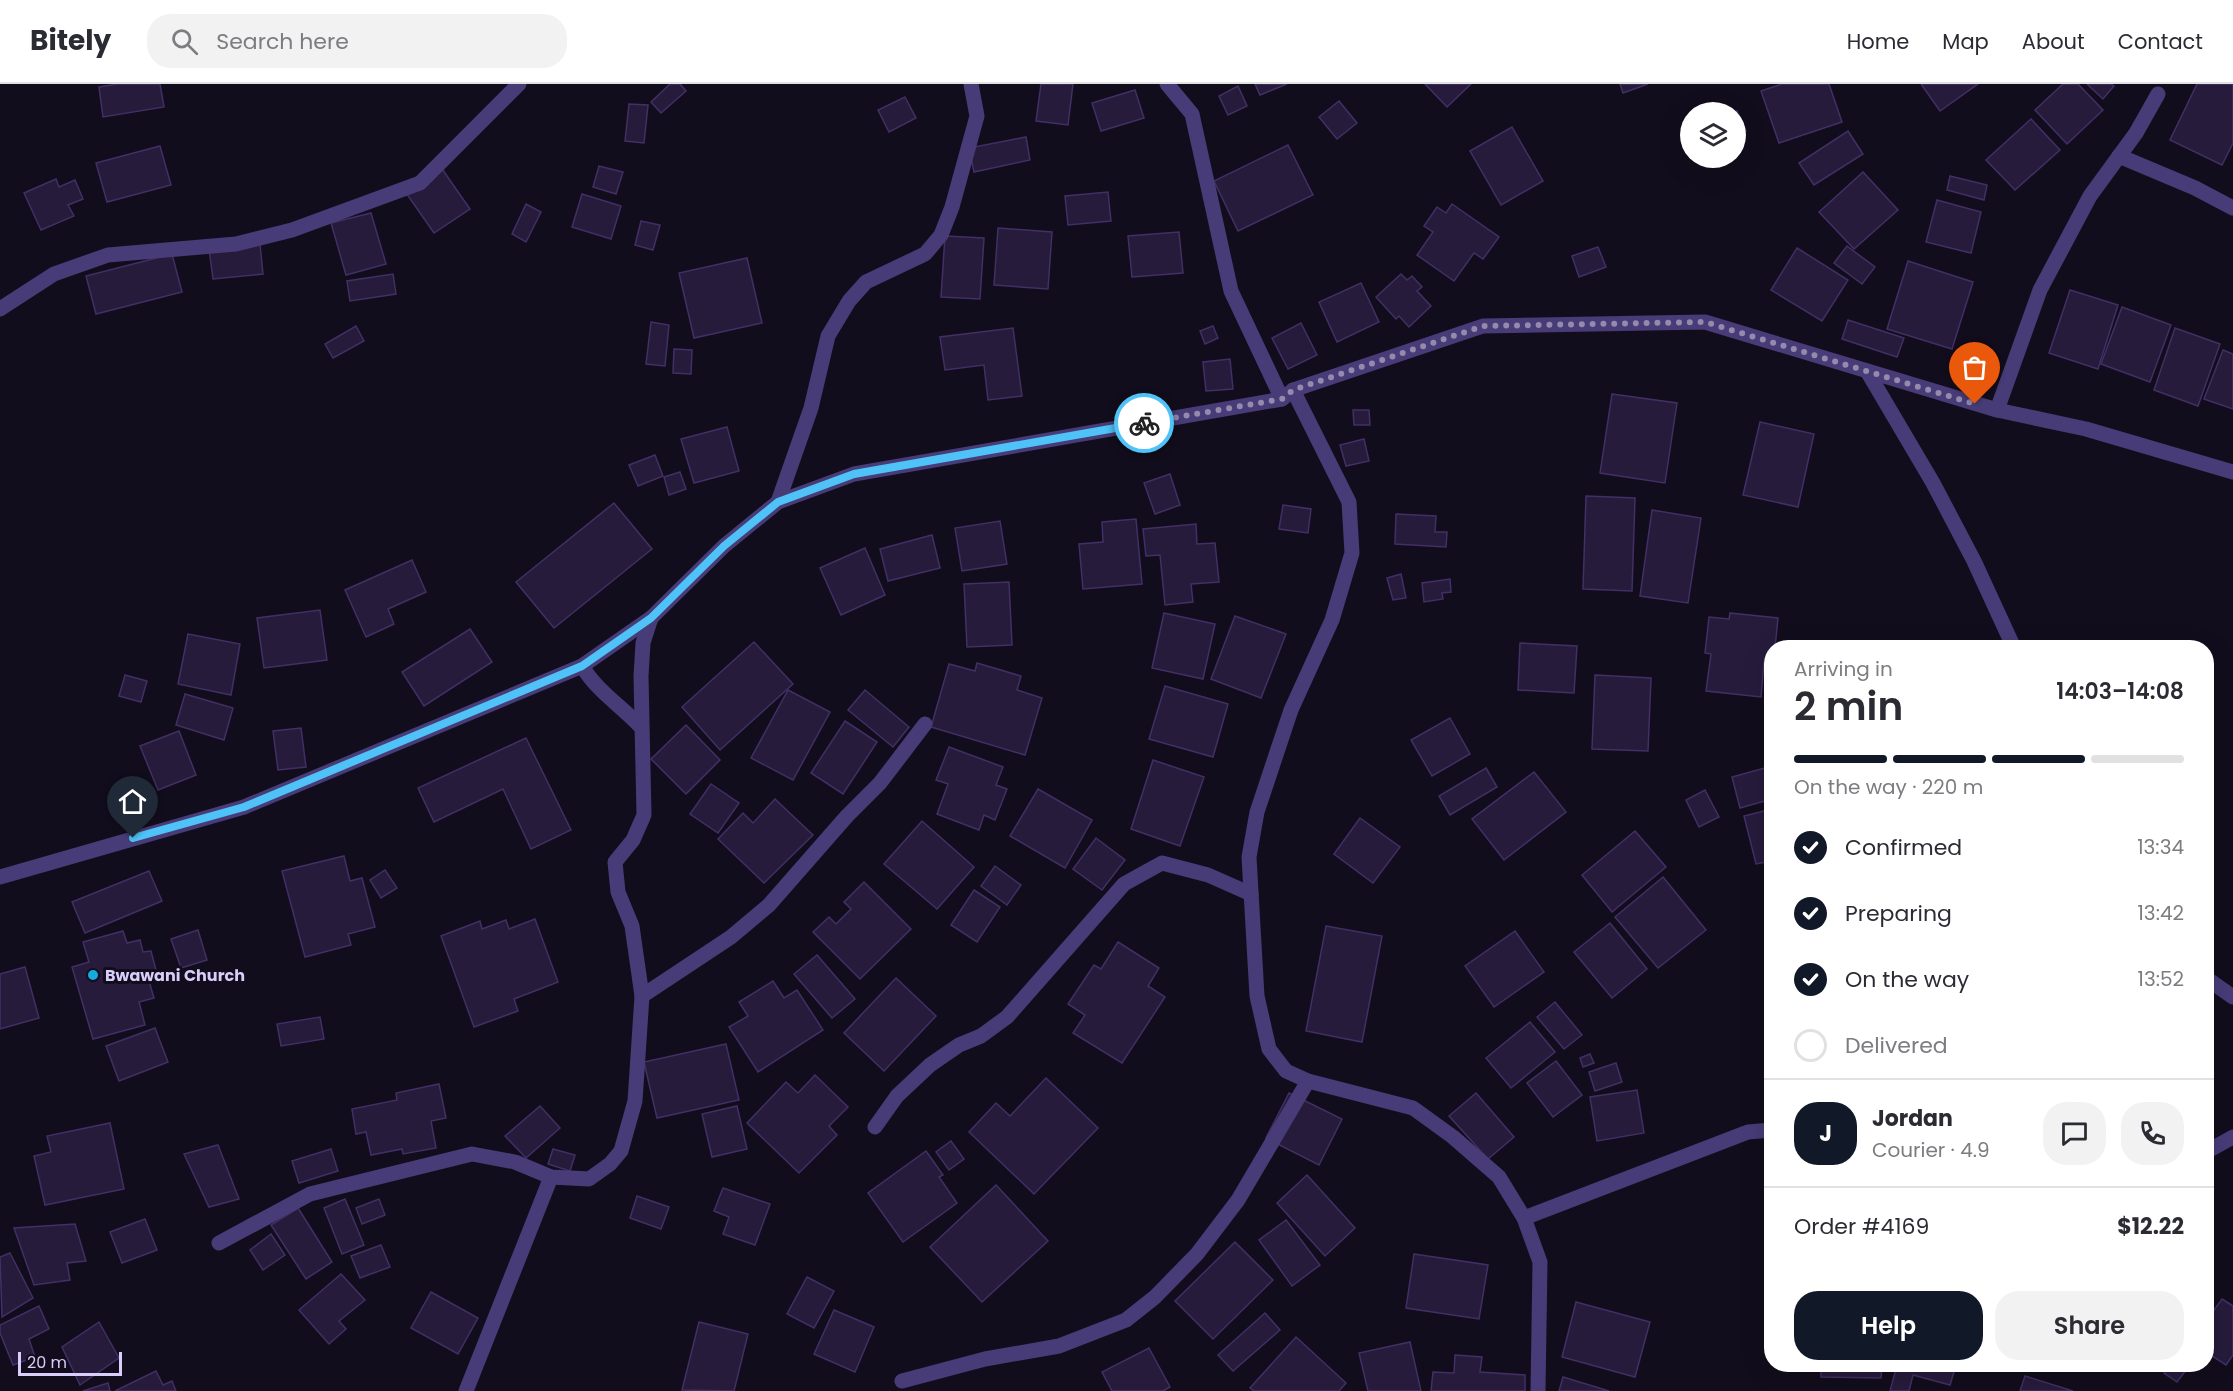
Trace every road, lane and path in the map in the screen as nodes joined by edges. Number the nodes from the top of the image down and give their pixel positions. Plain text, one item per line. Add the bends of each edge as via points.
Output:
1 (519, 84) edge
2 (971, 84) edge
3 (1167, 84) edge
4 (2158, 94) dead end
5 (2119, 156) junction
6 (2233, 208) edge
7 (0, 309) edge
8 (1867, 371) junction
9 (1288, 395) junction
10 (1997, 410) junction
11 (2233, 472) edge
12 (778, 502) junction
13 (651, 618) junction
14 (2010, 640) edge
15 (582, 666) junction
16 (925, 724) dead end
17 (640, 726) junction
18 (0, 877) edge
19 (1251, 894) junction
20 (2214, 984) edge
21 (642, 996) junction
22 (2233, 997) edge
23 (1308, 1081) junction
24 (875, 1127) dead end
25 (1764, 1131) edge
26 (2233, 1137) edge
27 (2214, 1148) edge
28 (551, 1177) junction
29 (1524, 1218) junction
30 (219, 1243) dead end
31 (902, 1381) dead end
32 (466, 1391) edge
33 (1538, 1391) edge

1 - 7 street via 420,183 292,230 236,244 108,255 54,274
2 - 12 street via 977,116 941,235 925,254 866,282 849,301 828,336 811,408
3 - 9 street via 1192,114 1232,291
4 - 5 street
5 - 6 street
5 - 10 street via 2090,196 2040,290
8 - 9 street via 1705,322 1483,326
8 - 10 street
8 - 14 street via 1933,483
9 - 12 street via 854,474
9 - 19 street via 1349,502 1352,553 1332,620 1291,710 1257,812 1249,857
10 - 11 street via 2086,429
12 - 13 street via 724,546
13 - 15 street
13 - 17 street via 643,643
15 - 17 street via 593,684
15 - 18 street via 244,807
16 - 21 street via 880,783 769,905 731,937
17 - 21 street via 644,814 633,840 615,862 618,892 632,926
19 - 23 street via 1257,996 1269,1049 1286,1071
19 - 24 street via 1208,875 1162,863 1124,884 1007,1017 930,1065 897,1096
20 - 22 street
21 - 28 street via 635,1101 621,1151 589,1179
23 - 29 street via 1413,1108 1499,1177
23 - 31 street via 1238,1200 1197,1254 1126,1320 1059,1346 985,1359
25 - 29 street via 1748,1132
26 - 27 street
28 - 30 street via 515,1162 472,1154 310,1194
28 - 32 street
29 - 33 street via 1540,1262

